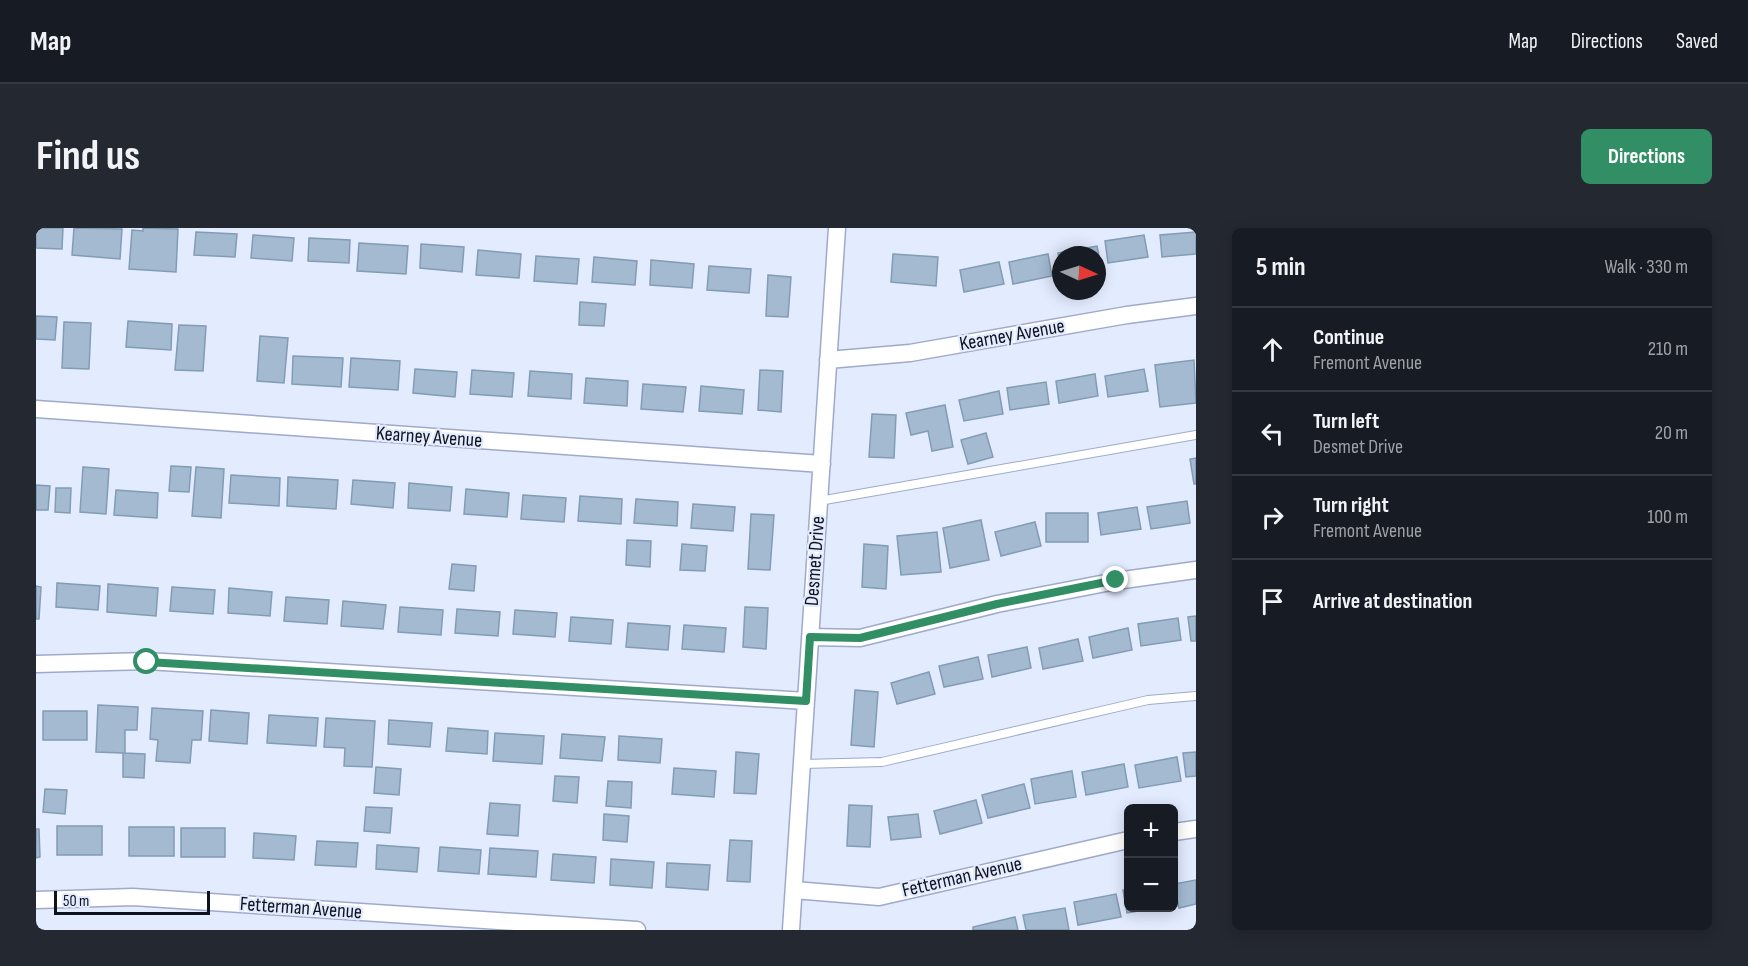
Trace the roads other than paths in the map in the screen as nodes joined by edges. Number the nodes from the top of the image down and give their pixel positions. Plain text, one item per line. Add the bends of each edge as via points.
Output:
1 (837, 228) edge
2 (1196, 306) edge
3 (828, 360) junction
4 (36, 409) edge
5 (1196, 435) edge
6 (822, 464) junction
7 (819, 501) junction
8 (1196, 570) edge
9 (810, 637) junction
10 (36, 664) edge
11 (1196, 696) edge
12 (806, 701) junction
13 (802, 764) junction
14 (1196, 828) edge
15 (1178, 831) edge
16 (1124, 841) edge
17 (794, 890) junction
18 (36, 900) edge
19 (637, 930) edge
20 (791, 930) edge

1 - 3 street, Desmet Drive
2 - 3 street, Kearney Avenue via 909,353
3 - 6 street, Desmet Drive
4 - 6 street, Kearney Avenue
5 - 7 lane
6 - 7 street, Desmet Drive
7 - 9 street, Desmet Drive
8 - 9 street via 1116,580 997,604 860,638
9 - 12 street, Desmet Drive
10 - 12 street via 147,662
11 - 13 lane via 1148,700 882,762
12 - 13 street, Desmet Drive
13 - 17 street, Desmet Drive
14 - 15 street
16 - 17 street, Fetterman Avenue via 879,897
17 - 20 street, Desmet Drive
18 - 19 street, Fetterman Avenue via 133,897

